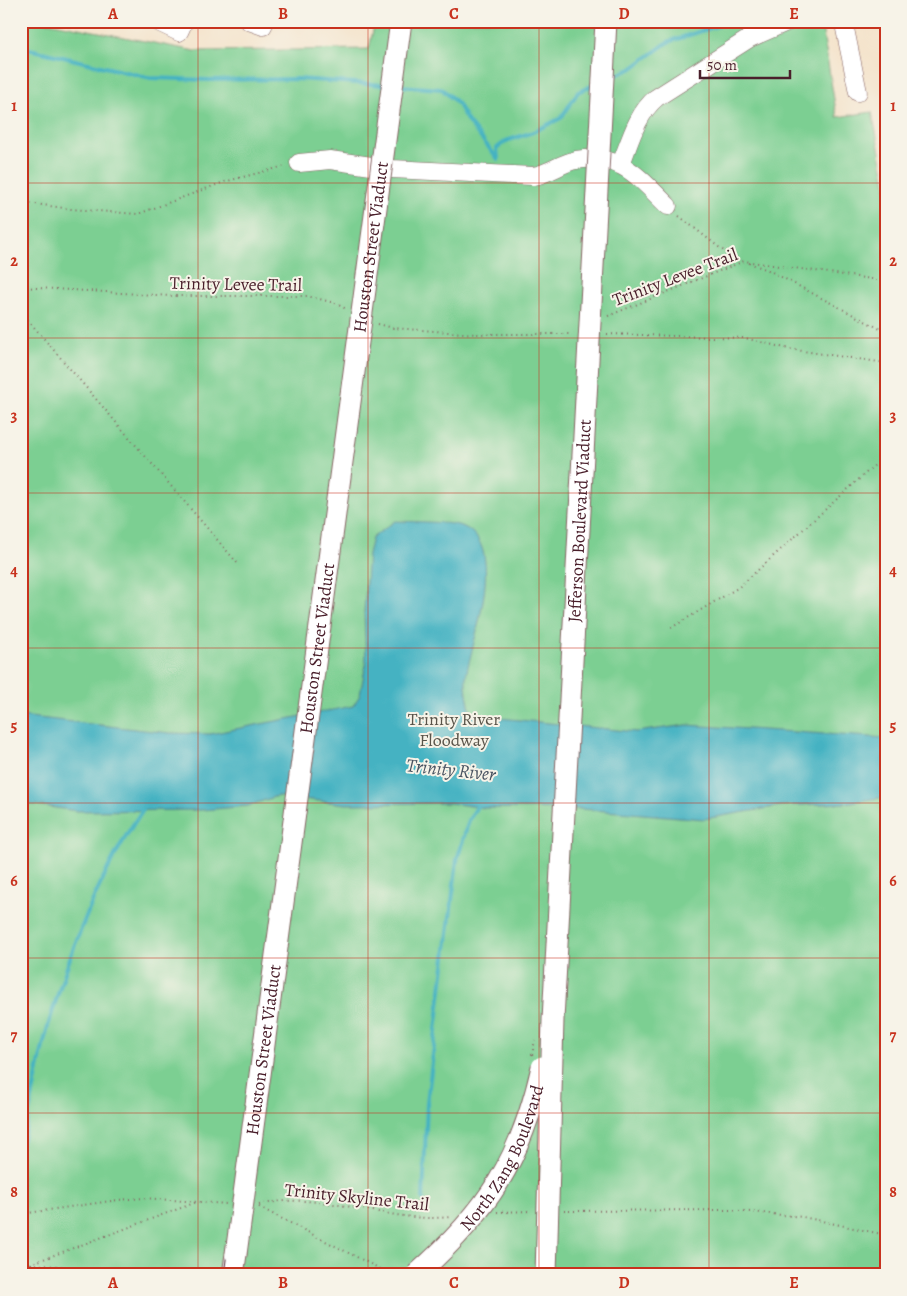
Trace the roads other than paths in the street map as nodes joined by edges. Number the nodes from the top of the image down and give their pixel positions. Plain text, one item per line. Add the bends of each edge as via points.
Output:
1 (184, 21) edge
2 (248, 21) edge
3 (265, 21) edge
4 (401, 21) edge
5 (606, 21) edge
6 (789, 21) edge
7 (848, 21) edge
8 (158, 22) edge
9 (858, 92) dead end
10 (299, 163) road end
11 (621, 164) junction
12 (668, 206) road end
13 (553, 1020) junction
14 (549, 1207) junction
15 (412, 1272) edge
16 (232, 1275) edge
17 (546, 1275) edge
18 (555, 1275) edge

1 - 8 lane via 179,32
2 - 3 lane via 263,26
4 - 16 main road, Houston Street Viaduct, bridge
5 - 13 main road, Jefferson Boulevard Viaduct, bridge
6 - 11 lane via 750,38 656,98 639,120
7 - 9 lane via 845,29
10 - 11 lane via 330,160 392,169 533,176 577,160
11 - 12 lane
13 - 14 main road, bridge
13 - 15 main road, North Zang Boulevard, bridge via 535,1098 517,1150 500,1182 473,1219
14 - 17 main road, bridge
14 - 18 main road, bridge

